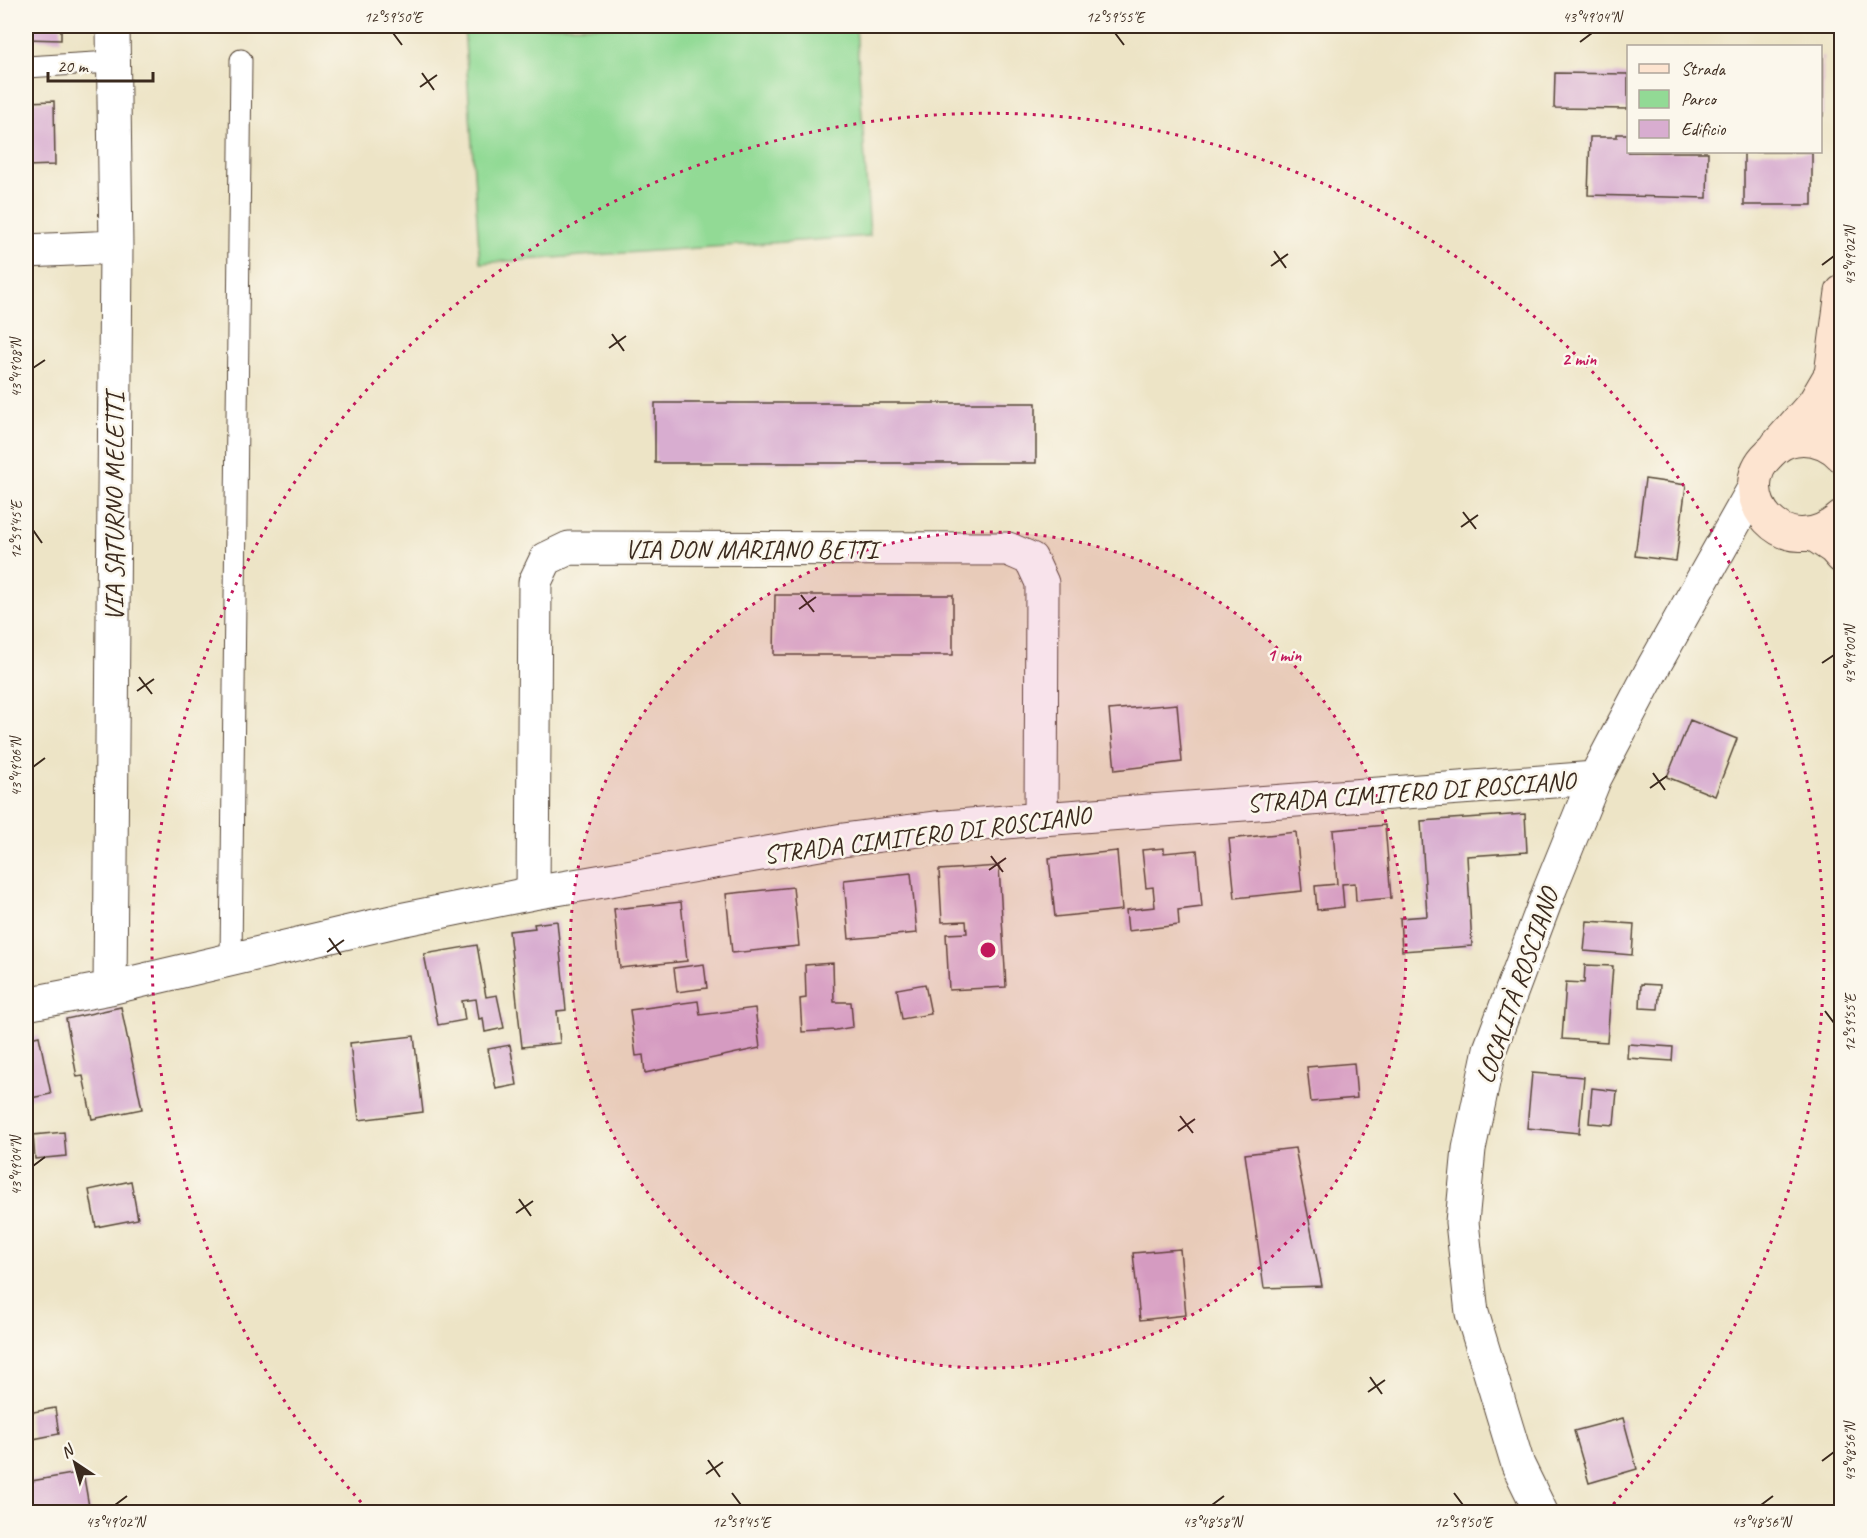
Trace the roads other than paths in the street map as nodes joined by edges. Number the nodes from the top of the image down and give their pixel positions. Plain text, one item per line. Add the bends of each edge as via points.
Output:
1 (113, 26) edge
2 (241, 60) dead end
3 (112, 62) junction
4 (26, 67) edge
5 (116, 247) junction
6 (26, 251) edge
7 (1842, 292) edge
8 (1831, 374) junction
9 (1778, 445) junction
10 (1841, 455) edge
11 (1754, 488) junction
12 (1842, 517) edge
13 (1780, 530) junction
14 (1813, 534) junction
15 (1842, 556) edge
16 (1715, 561) junction
17 (1596, 778) junction
18 (1041, 819) junction
19 (533, 893) junction
20 (231, 959) junction
21 (110, 988) junction
22 (26, 1004) edge
23 (1541, 1512) edge

1 - 3 street, VIA SATURNO MELETTI
2 - 20 lane
3 - 4 lane
3 - 5 street, VIA SATURNO MELETTI
5 - 6 street
5 - 21 street, VIA SATURNO MELETTI
7 - 8 main road
8 - 9 main road via 1814,403
8 - 10 main road
9 - 10 main road via 1810,438
9 - 11 main road via 1757,471
11 - 13 main road via 1762,512
11 - 16 street, STRADA CIMITERO DI ROSCIANO
12 - 14 main road
13 - 14 main road
13 - 16 street, STRADA CIMITERO DI ROSCIANO via 1755,535
14 - 15 main road
16 - 17 street, STRADA CIMITERO DI ROSCIANO via 1655,664
17 - 18 street, STRADA CIMITERO DI ROSCIANO
17 - 23 street, LOCALITÀ ROSCIANO via 1490,1049 1469,1149 1462,1222 1472,1313 1518,1465
18 - 19 street, STRADA CIMITERO DI ROSCIANO via 843,840
18 - 19 street, VIA DON MARIANO BETTI via 1042,583 1031,559 1008,549 569,548 546,559 535,582
19 - 20 street, STRADA CIMITERO DI ROSCIANO
20 - 21 street, STRADA CIMITERO DI ROSCIANO
21 - 22 street, STRADA CIMITERO DI ROSCIANO

